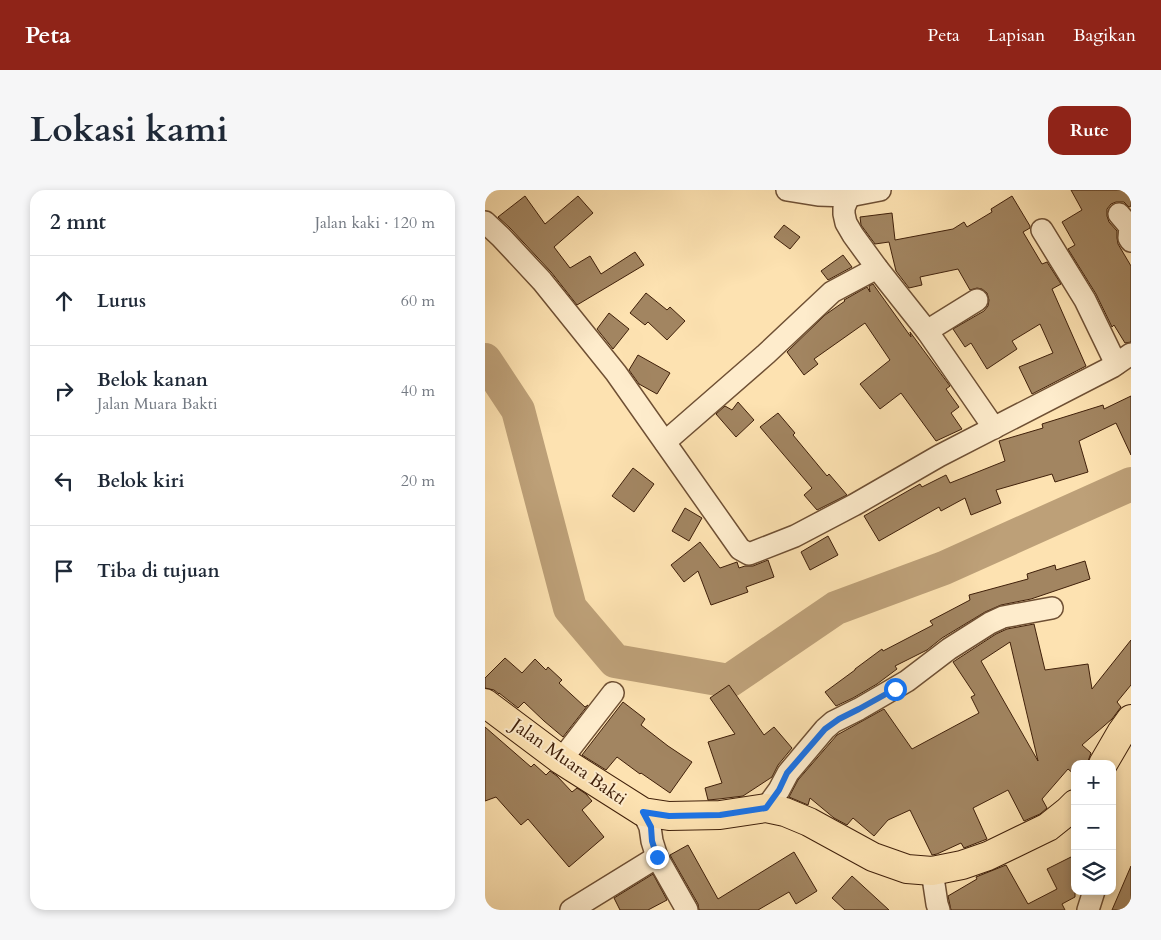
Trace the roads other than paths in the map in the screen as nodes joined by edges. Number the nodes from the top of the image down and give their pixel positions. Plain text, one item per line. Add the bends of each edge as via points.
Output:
1 (787, 190) edge
2 (880, 190) edge
3 (849, 196) junction
4 (1119, 214) dead end
5 (485, 222) edge
6 (1042, 230) dead end
7 (1131, 241) edge
8 (877, 268) junction
9 (977, 300) dead end
10 (927, 331) junction
11 (1123, 359) edge
12 (993, 428) junction
13 (665, 442) junction
14 (1052, 608) dead end
15 (613, 693) dead end
16 (485, 703) edge
17 (1131, 719) edge
18 (561, 760) junction
19 (1105, 760) edge
20 (766, 808) junction
21 (1071, 811) edge
22 (643, 812) junction
23 (657, 857) junction
24 (932, 871) junction
25 (1093, 895) edge
26 (571, 910) edge
27 (687, 910) edge
28 (939, 910) edge
29 (1088, 910) edge

1 - 3 street
2 - 3 street
3 - 8 street via 844,208 847,223
4 - 7 street via 1130,226
5 - 13 street via 542,281 617,373
6 - 11 street
8 - 10 street
8 - 13 street via 832,292
9 - 10 street
10 - 12 street
11 - 12 street
12 - 13 street via 795,536 749,554 740,549
14 - 20 street via 1003,617 990,623 907,681 833,722 787,773
15 - 18 street
16 - 18 main road, Jalan Muara Bakti
17 - 19 main road
18 - 22 main road, Jalan Muara Bakti
20 - 22 main road, Jalan Muara Bakti via 720,815 669,816
20 - 24 main road, Jalan Muara Bakti via 809,822 873,857 907,869
21 - 24 main road, Jalan Muara Bakti via 1048,827 988,856
22 - 23 street via 651,827
23 - 26 street
23 - 27 street
24 - 28 street
25 - 29 street

